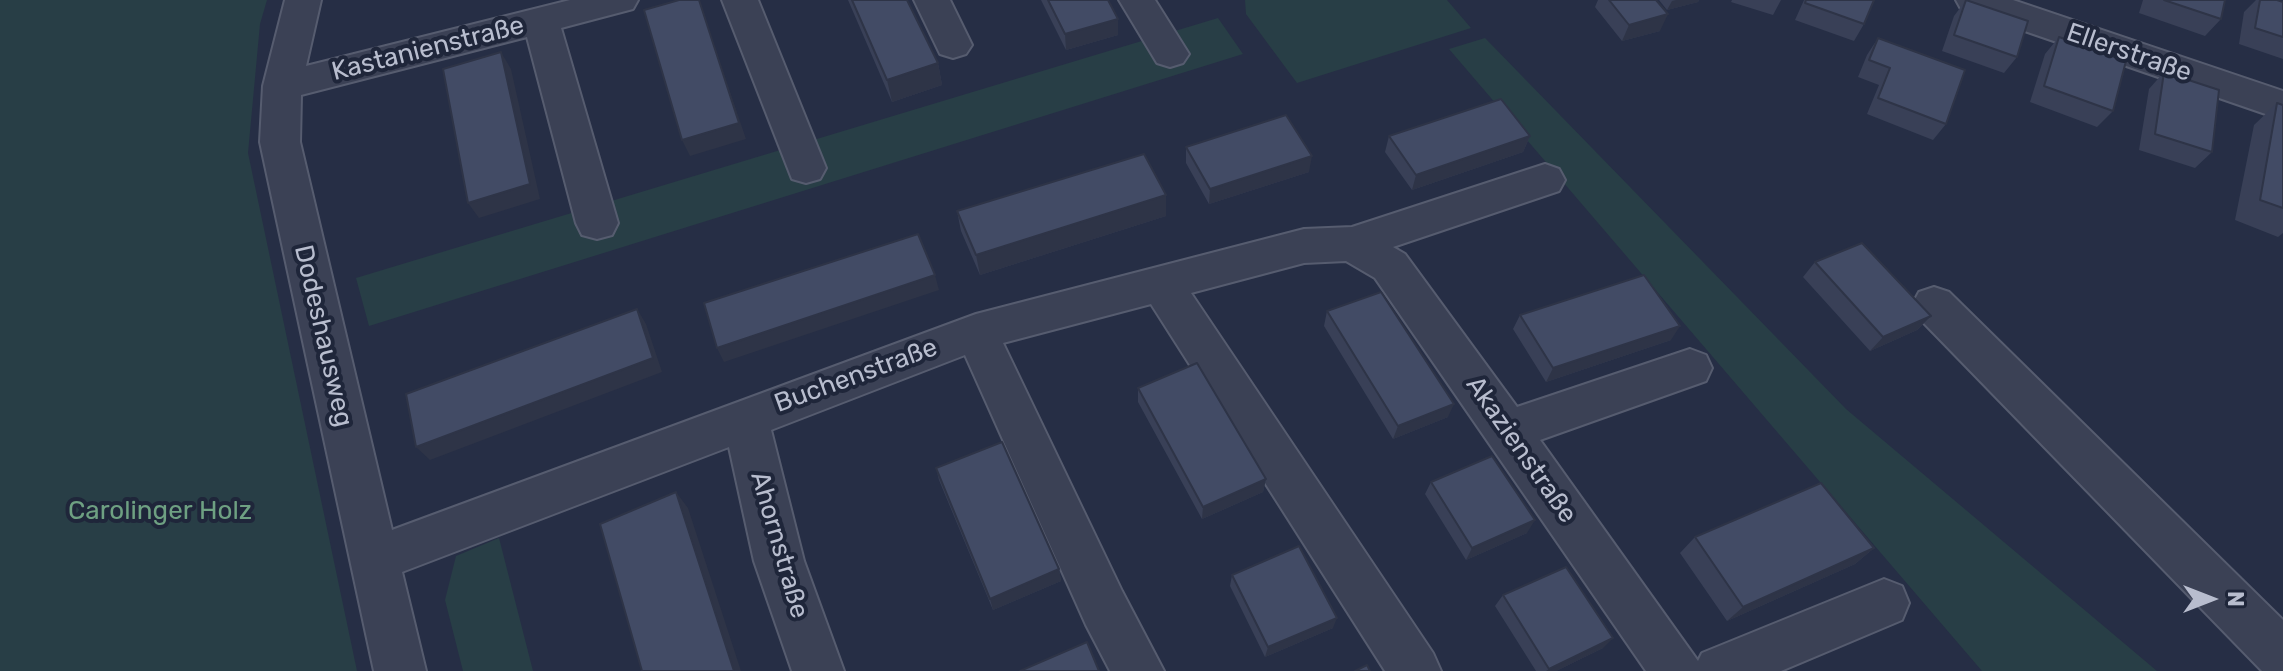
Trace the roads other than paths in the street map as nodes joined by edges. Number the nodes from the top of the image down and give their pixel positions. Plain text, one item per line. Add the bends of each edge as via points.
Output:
1 (303, 0) edge
2 (620, 0) edge
3 (740, 0) edge
4 (932, 0) edge
5 (1137, 0) edge
6 (1974, 0) edge
7 (541, 21) junction
8 (953, 45) dead end
9 (1170, 54) dead end
10 (282, 86) junction
11 (2283, 106) edge
12 (806, 168) dead end
13 (1545, 180) dead end
14 (597, 223) dead end
15 (1352, 244) junction
16 (1161, 283) junction
17 (1934, 305) dead end
18 (976, 332) junction
19 (1690, 368) dead end
20 (745, 418) junction
21 (1507, 431) junction
22 (375, 560) junction
23 (1884, 603) dead end
24 (2283, 656) edge
25 (400, 671) edge
26 (818, 671) edge
27 (1138, 671) edge
28 (1415, 671) edge
29 (1677, 671) edge
30 (1720, 671) edge

1 - 10 street, Dodeshausweg
2 - 7 street, Kastanienstraße
3 - 12 street
4 - 8 street
5 - 9 street
6 - 11 street, Ellerstraße
7 - 10 street, Kastanienstraße
7 - 14 street
10 - 22 street, Dodeshausweg via 280,142
13 - 15 street, Buchenstraße
15 - 16 street, Buchenstraße via 1304,246
15 - 21 street, Akazienstraße via 1390,266
16 - 18 street, Buchenstraße
16 - 28 street
17 - 24 street
18 - 20 street, Buchenstraße
18 - 27 street
19 - 21 street
20 - 22 street, Buchenstraße
20 - 26 street, Ahornstraße via 779,561
21 - 29 street, Akazienstraße
22 - 25 street, Dodeshausweg
23 - 30 street

